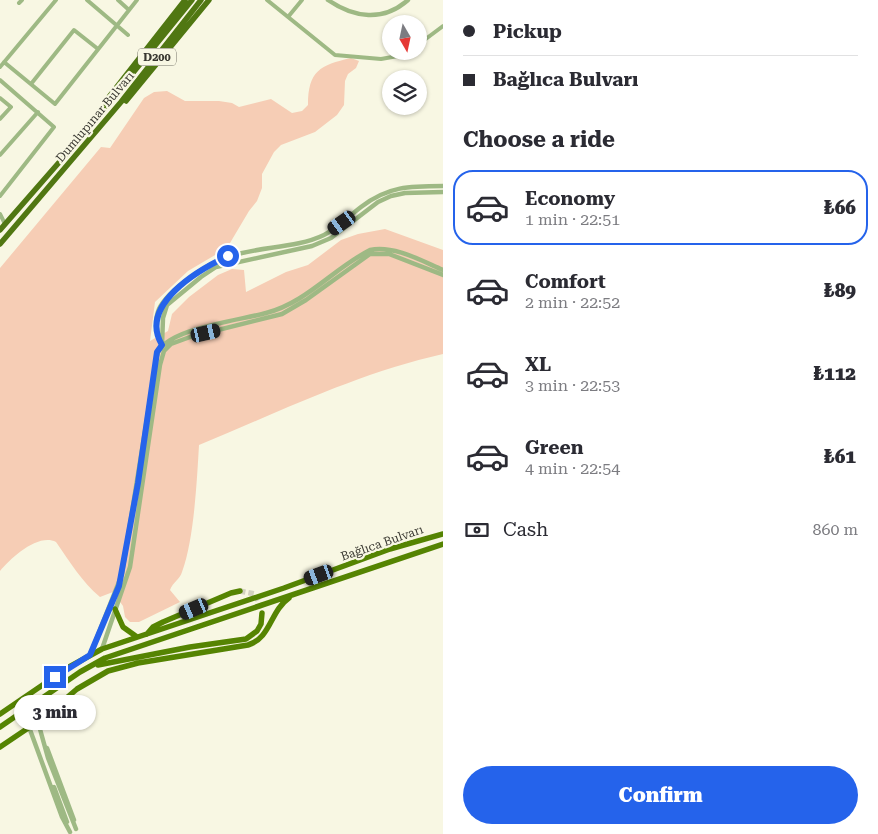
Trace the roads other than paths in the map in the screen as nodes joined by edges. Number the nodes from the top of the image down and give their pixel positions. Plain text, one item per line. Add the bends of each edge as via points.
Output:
1 (56, 0) edge
2 (87, 0) edge
3 (118, 0) edge
4 (137, 0) edge
5 (185, 0) edge
6 (192, 0) edge
7 (201, 0) edge
8 (209, 0) edge
9 (267, 0) edge
10 (302, 0) edge
11 (328, 0) edge
12 (408, 0) edge
13 (129, 10) junction
14 (288, 17) junction
15 (116, 25) junction
16 (443, 26) edge
17 (128, 35) dead end
18 (428, 37) edge
19 (98, 49) junction
20 (382, 59) edge
21 (4, 62) junction
22 (0, 67) edge
23 (0, 80) edge
24 (31, 84) junction
25 (0, 98) edge
26 (105, 107) junction
27 (38, 112) junction
28 (112, 113) junction
29 (0, 119) edge
30 (0, 155) edge
31 (443, 186) edge
32 (443, 192) edge
33 (0, 196) edge
34 (0, 214) edge
35 (5, 224) junction
36 (0, 230) edge
37 (0, 244) edge
38 (443, 270) edge
39 (443, 276) edge
40 (162, 345) junction
41 (164, 352) junction
42 (443, 534) edge
43 (443, 544) edge
44 (240, 591) dead end
45 (295, 595) junction
46 (115, 609) junction
47 (262, 613) dead end
48 (147, 634) junction
49 (138, 637) junction
50 (102, 649) junction
51 (90, 655) junction
52 (137, 656) junction
53 (91, 666) junction
54 (122, 666) junction
55 (0, 714) edge
56 (38, 722) junction
57 (0, 727) edge
58 (30, 727) junction
59 (0, 747) edge
60 (46, 747) junction
61 (39, 754) junction
62 (46, 759) junction
63 (58, 791) junction
64 (76, 829) dead end
65 (69, 831) dead end

1 - 21 street
2 - 15 street
3 - 13 street
4 - 13 street
5 - 26 highway via 134,63
6 - 26 highway, Dumlupınar Bulvarı / D200
7 - 28 highway, Dumlupınar Bulvarı / D200
8 - 28 highway via 131,96
9 - 14 street
10 - 14 street
11 - 12 street via 350,13 367,16 392,12
13 - 15 street
14 - 20 street via 335,56
15 - 17 street
15 - 19 street
16 - 18 street
19 - 24 street via 74,30
19 - 24 street via 55,104
21 - 22 street
21 - 24 street
23 - 27 street
25 - 29 street via 11,106
26 - 35 highway, Dumlupınar Bulvarı / D200
27 - 30 street
27 - 33 street via 54,127
28 - 37 highway, Dumlupınar Bulvarı / D200
31 - 40 street via 410,185 387,191 325,234 228,256 213,263 164,301 157,316 158,339
32 - 40 street via 391,196 318,244 216,268 201,276 167,305
34 - 35 street
35 - 36 highway, Dumlupınar Bulvarı / D200
38 - 40 street via 398,252 382,248 370,250 282,308 186,332
39 - 41 street via 389,254 370,254 282,314 190,336 171,344
40 - 41 street
40 - 51 street via 157,352 122,574
41 - 46 street via 130,567
42 - 48 main road, Bağlıca Bulvarı via 390,549
43 - 45 main road, Bağlıca Bulvarı
44 - 48 main road via 163,622
45 - 53 main road, Bağlıca Bulvarı via 123,651
45 - 54 main road via 280,607 262,637 253,644
46 - 49 main road via 123,627
46 - 50 street
47 - 52 main road via 257,632 246,639
48 - 49 main road, Bağlıca Bulvarı
49 - 50 main road, Bağlıca Bulvarı
50 - 51 main road, Bağlıca Bulvarı
51 - 55 main road, Bağlıca Bulvarı
52 - 53 main road
52 - 54 main road
53 - 57 main road, Bağlıca Bulvarı
54 - 56 main road via 85,684
56 - 58 main road
56 - 60 street
58 - 59 main road
58 - 61 street
60 - 62 street
60 - 63 street
61 - 62 street
61 - 63 street
62 - 63 street
63 - 64 street
63 - 65 street

